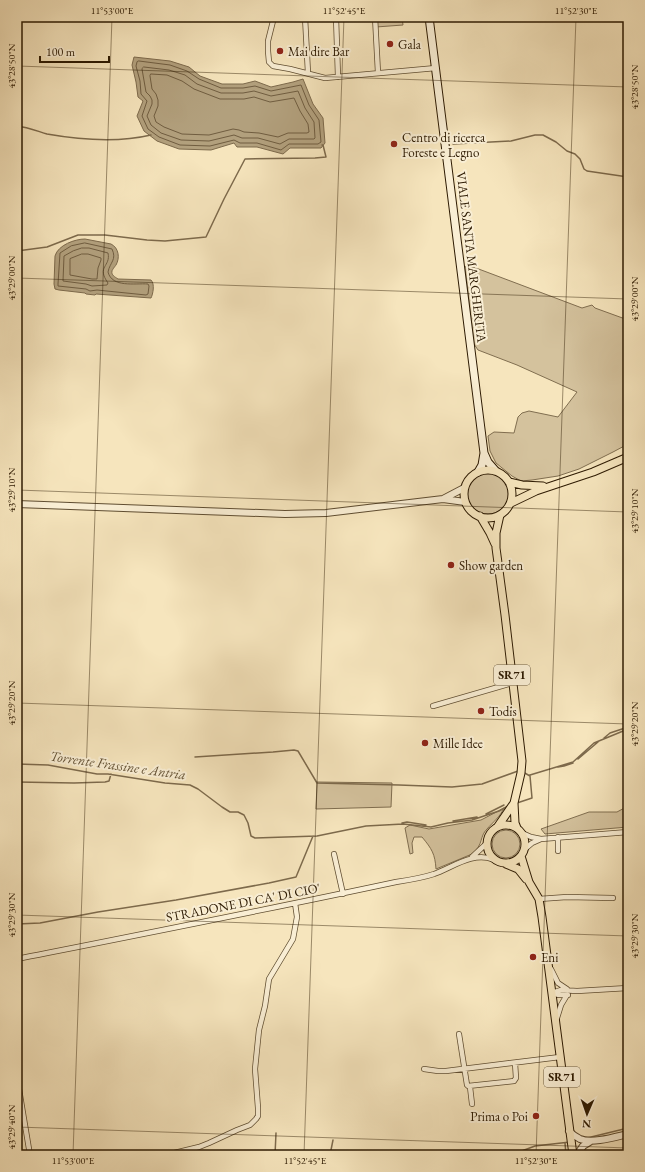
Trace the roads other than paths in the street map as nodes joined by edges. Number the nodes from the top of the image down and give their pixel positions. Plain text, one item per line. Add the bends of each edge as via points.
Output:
1 (274, 17) edge
2 (305, 17) edge
3 (336, 17) edge
4 (375, 17) edge
5 (430, 17) edge
6 (436, 68) junction
7 (378, 73) junction
8 (308, 74) junction
9 (338, 77) junction
10 (484, 453) junction
11 (628, 457) edge
12 (495, 470) junction
13 (478, 472) junction
14 (509, 482) junction
15 (549, 486) junction
16 (464, 488) junction
17 (443, 499) junction
18 (465, 502) junction
19 (510, 503) junction
20 (17, 504) edge
21 (500, 515) junction
22 (480, 516) junction
23 (496, 548) junction
24 (512, 683) junction
25 (433, 706) dead end
26 (514, 803) junction
27 (498, 826) junction
28 (519, 830) junction
29 (628, 832) edge
30 (558, 837) junction
31 (541, 839) junction
32 (486, 844) junction
33 (525, 849) junction
34 (558, 851) dead end
35 (334, 854) dead end
36 (521, 856) junction
37 (471, 858) junction
38 (494, 860) junction
39 (506, 864) junction
40 (529, 882) junction
41 (343, 894) junction
42 (613, 898) dead end
43 (539, 899) junction
44 (295, 903) junction
45 (17, 959) edge
46 (547, 960) junction
47 (628, 988) edge
48 (552, 993) junction
49 (568, 993) junction
50 (556, 1024) junction
51 (459, 1034) dead end
52 (560, 1057) junction
53 (515, 1063) junction
54 (17, 1066) edge
55 (424, 1069) dead end
56 (464, 1069) junction
57 (470, 1087) junction
58 (472, 1104) dead end
59 (569, 1131) junction
60 (628, 1134) edge
61 (594, 1140) junction
62 (571, 1144) junction
63 (583, 1146) junction
64 (30, 1155) edge
65 (166, 1155) edge
66 (573, 1155) edge
67 (577, 1155) edge

1 - 8 street via 268,41 268,59 272,66
2 - 8 street
3 - 9 street
4 - 7 street
5 - 6 main road, VIALE SANTA MARGHERITA
6 - 7 street
6 - 10 main road, VIALE SANTA MARGHERITA
7 - 9 street
8 - 9 street via 322,78
10 - 12 main road, VIALE SANTA MARGHERITA
10 - 13 main road, VIALE SANTA MARGHERITA
11 - 15 main road via 593,472
12 - 13 main road via 486,469
12 - 14 main road via 504,475
13 - 16 main road via 469,478
14 - 15 main road via 526,486
14 - 19 main road via 512,492
15 - 19 main road
16 - 17 street
16 - 18 main road
17 - 18 street
17 - 20 street via 326,513 285,514
18 - 22 main road, SR71 via 471,511
19 - 21 main road, SR71
21 - 22 main road via 491,518
21 - 23 main road, SR71
22 - 23 main road, SR71
23 - 24 main road, SR71
24 - 25 street
24 - 26 main road, SR71 via 522,761
26 - 27 main road, SR71
26 - 28 main road, SR71 via 515,823
27 - 28 main road via 511,825
27 - 32 main road, SR71 via 490,833
28 - 31 street
28 - 33 main road, SR71 via 526,843
29 - 30 street
30 - 31 street
30 - 34 street
31 - 33 street
32 - 37 street
32 - 38 main road
33 - 36 main road
35 - 41 street
36 - 39 main road
36 - 40 main road, SR71
37 - 38 street via 487,857
37 - 41 street, STRADONE DI CA' DI CIO' via 416,880
38 - 39 main road, SR71
39 - 40 main road, SR71 via 518,869
40 - 43 main road, SR71
41 - 44 street, STRADONE DI CA' DI CIO'
42 - 43 street via 567,896
43 - 46 main road, SR71
44 - 45 street, STRADONE DI CA' DI CIO'
44 - 65 street via 297,917 293,939 269,979 258,1030 255,1069 258,1108 256,1119 250,1125 209,1143
46 - 48 main road, SR71
46 - 49 street via 558,983
47 - 49 street
48 - 49 street via 561,990
48 - 50 main road, SR71
49 - 50 street via 559,1009
50 - 52 main road, SR71
51 - 56 street
52 - 53 street
52 - 59 main road, SR71
53 - 56 street
53 - 57 street via 514,1081
54 - 64 street
55 - 56 street via 442,1072
56 - 57 street via 466,1085
57 - 58 street
59 - 61 street via 580,1139
59 - 62 main road, SR71
60 - 61 street
61 - 63 street
62 - 63 street
62 - 66 main road, SR71
63 - 67 street

